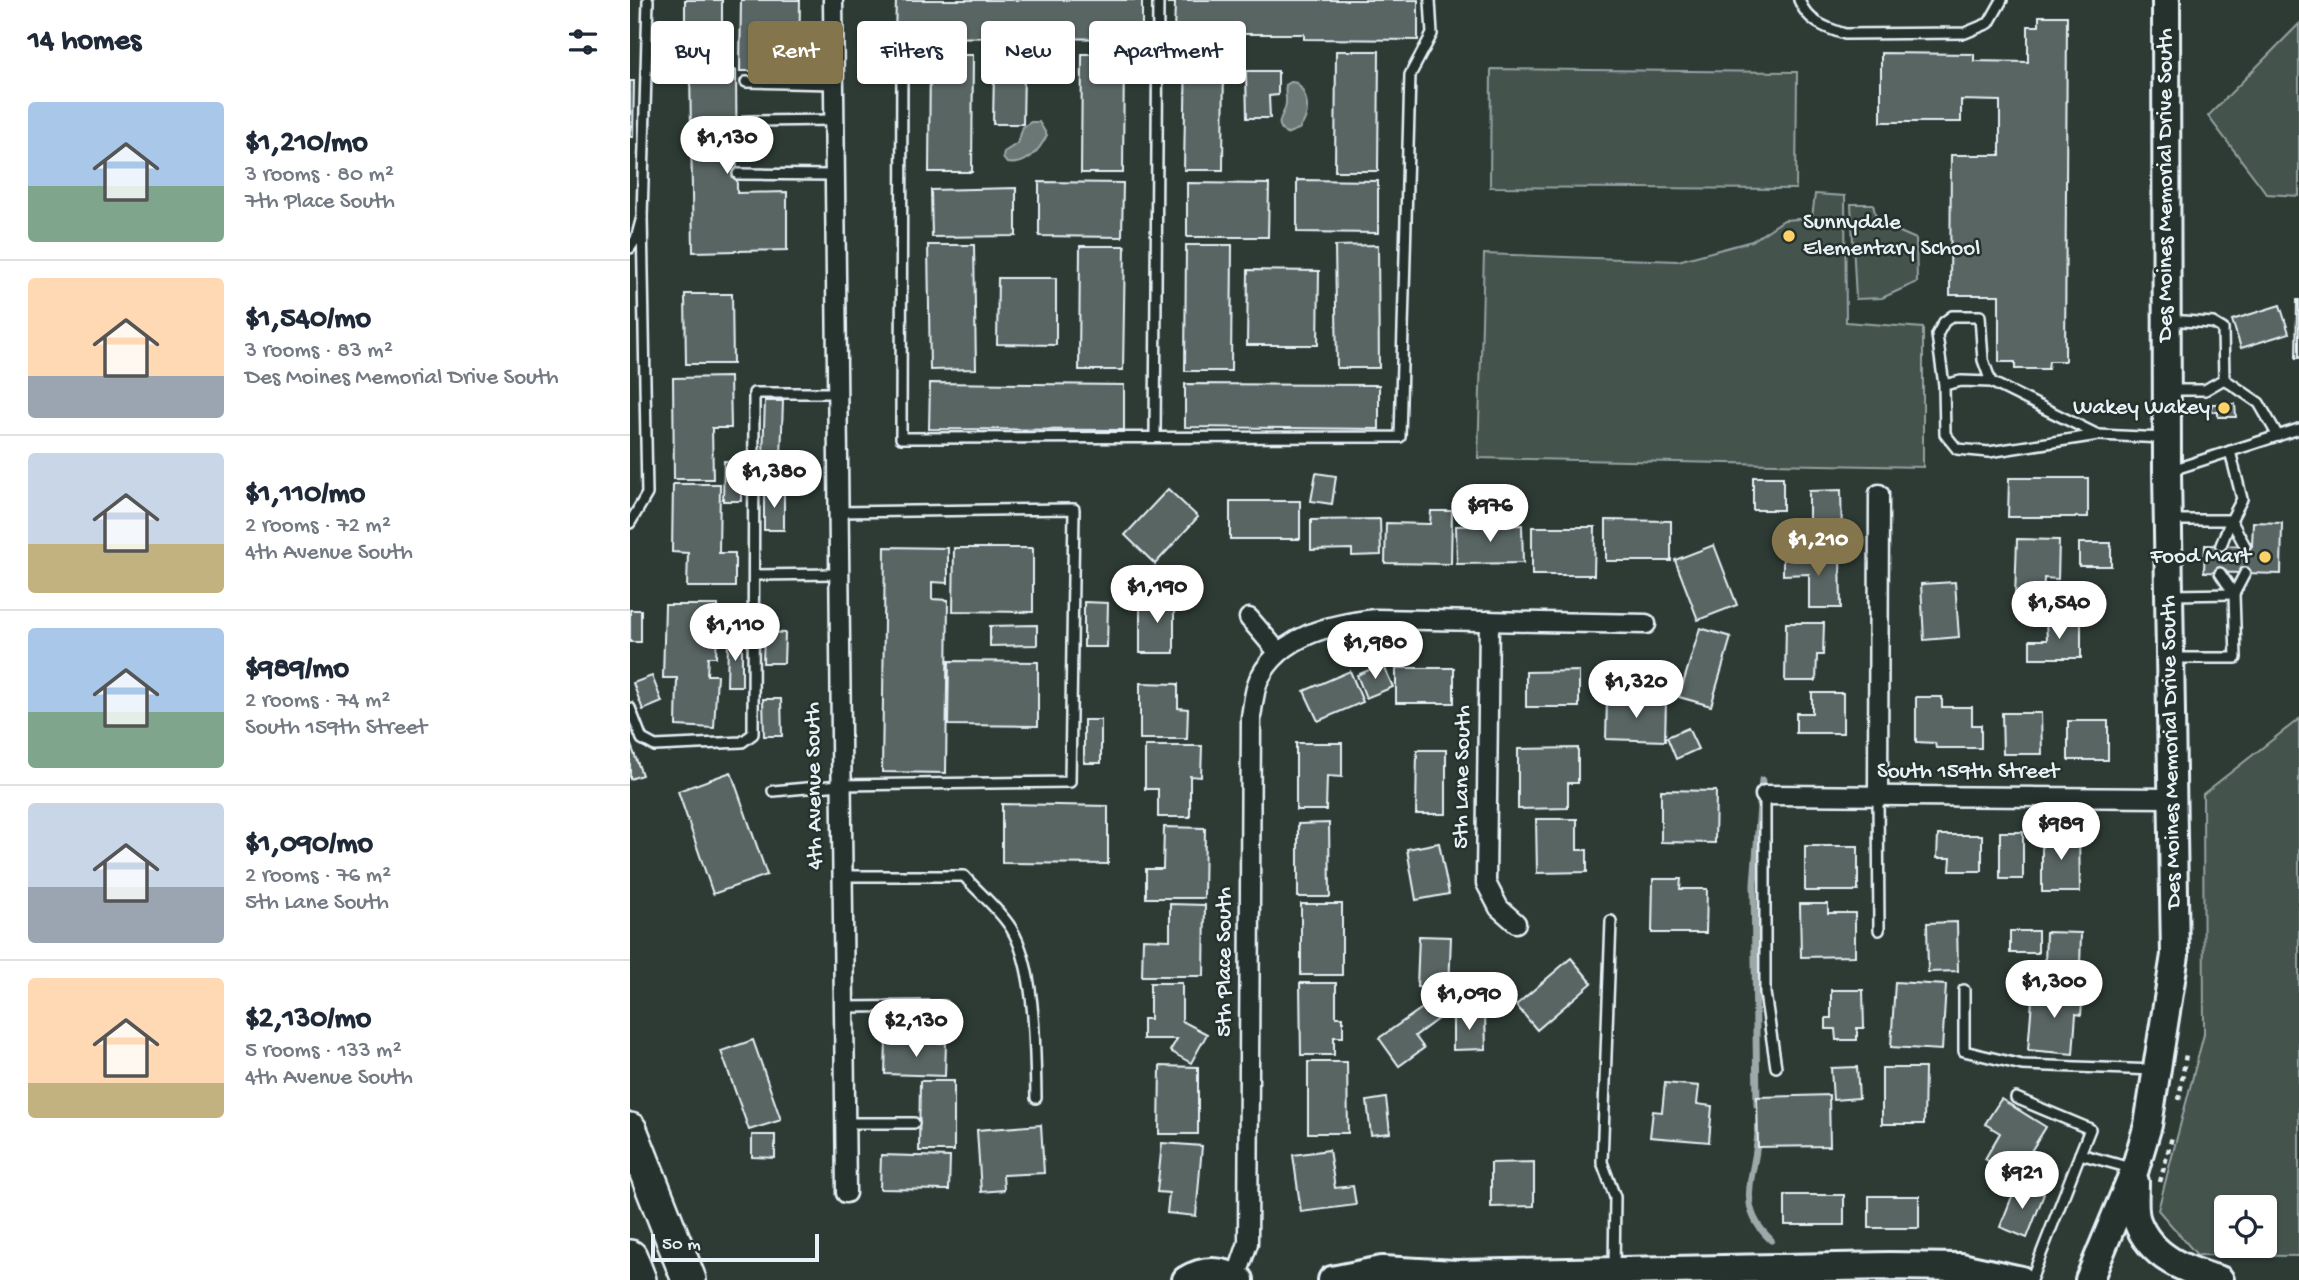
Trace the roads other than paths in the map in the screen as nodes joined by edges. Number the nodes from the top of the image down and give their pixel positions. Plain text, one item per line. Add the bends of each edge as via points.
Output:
1 (648, 0) edge
2 (833, 0) edge
3 (1158, 0) edge
4 (1430, 0) edge
5 (1799, 0) edge
6 (2002, 0) edge
7 (2166, 0) edge
8 (833, 21) edge
9 (834, 84) edge
10 (902, 84) edge
11 (834, 120) junction
12 (746, 121) dead end
13 (738, 174) dead end
14 (834, 175) junction
15 (642, 218) junction
16 (630, 248) edge
17 (2167, 320) junction
18 (2224, 379) junction
19 (1991, 382) junction
20 (1944, 385) junction
21 (2167, 390) junction
22 (836, 394) junction
23 (2299, 429) edge
24 (2098, 435) junction
25 (2277, 436) junction
26 (1155, 438) junction
27 (2167, 438) junction
28 (2230, 451) junction
29 (2167, 472) junction
30 (1880, 494) dead end
31 (837, 512) junction
32 (2168, 520) junction
33 (2231, 520) junction
34 (630, 523) edge
35 (2221, 545) dead end
36 (2245, 546) dead end
37 (2220, 573) dead end
38 (2245, 573) dead end
39 (837, 574) junction
40 (754, 575) junction
41 (2234, 594) junction
42 (2169, 595) junction
43 (1249, 618) dead end
44 (1489, 621) junction
45 (1646, 624) dead end
46 (1278, 652) junction
47 (2170, 657) junction
48 (630, 708) edge
49 (840, 785) junction
50 (773, 791) dead end
51 (1765, 796) joint
52 (1878, 796) junction
53 (2172, 798) junction
54 (841, 876) junction
55 (1611, 921) dead end
56 (1516, 923) dead end
57 (1880, 930) dead end
58 (1964, 990) dead end
59 (944, 1006) dead end
60 (843, 1007) junction
61 (1776, 1067) dead end
62 (2157, 1070) junction
63 (1036, 1098) dead end
64 (2016, 1098) dead end
65 (914, 1122) dead end
66 (845, 1123) junction
67 (630, 1130) edge
68 (2080, 1154) junction
69 (2135, 1170) junction
70 (846, 1193) dead end
71 (630, 1257) edge
72 (1614, 1272) junction
73 (1238, 1279) edge
74 (639, 1280) edge
75 (689, 1280) edge
76 (1186, 1280) edge
77 (1332, 1280) edge
78 (2021, 1280) edge
79 (2031, 1280) edge
80 (2089, 1280) edge
81 (2220, 1280) edge

1 - 15 lane
2 - 8 street, 4th Avenue South
3 - 26 lane
4 - 26 lane via 1432,34 1410,75 1400,437
5 - 6 lane via 1812,19 1845,34 1965,33 1989,23
7 - 17 main road, Des Moines Memorial Drive South
9 - 11 street, 4th Avenue South
10 - 26 lane via 901,438
11 - 12 lane
11 - 14 street, 4th Avenue South
13 - 14 lane
14 - 22 street, 4th Avenue South
15 - 16 lane
15 - 34 lane via 647,494
17 - 18 lane via 2213,323 2223,329
17 - 21 main road, Des Moines Memorial Drive South
18 - 21 lane via 2205,390
18 - 25 lane via 2259,403
19 - 20 lane
19 - 20 lane via 1983,360 1980,316 1952,316 1937,335
19 - 24 lane
20 - 24 lane via 1945,434 1957,449 1989,452
21 - 27 main road, Des Moines Memorial Drive South
22 - 31 street, 4th Avenue South
22 - 40 lane via 754,394
23 - 25 lane
24 - 27 lane
25 - 28 lane
27 - 29 main road, Des Moines Memorial Drive South
28 - 29 lane
28 - 33 lane via 2242,499
29 - 32 main road, Des Moines Memorial Drive South
30 - 52 street
31 - 39 street, 4th Avenue South
31 - 49 lane via 1074,509 1070,782
32 - 33 lane
32 - 42 main road, Des Moines Memorial Drive South
33 - 35 lane
33 - 36 lane
37 - 41 lane
38 - 41 lane
39 - 40 lane
39 - 49 street, 4th Avenue South
40 - 48 lane via 753,734 742,742 655,746 642,739
41 - 42 lane
41 - 47 lane via 2235,657
42 - 47 main road, Des Moines Memorial Drive South
43 - 46 street
44 - 45 street
44 - 46 street via 1338,623
44 - 56 street, 5th Lane South via 1486,883 1499,908
46 - 73 street, 5th Place South via 1259,681 1251,717 1248,1243
47 - 53 main road, Des Moines Memorial Drive South
49 - 50 lane
49 - 54 street, 4th Avenue South
51 - 52 street, South 159th Street
51 - 61 lane via 1765,993
52 - 53 street, South 159th Street
52 - 57 lane
53 - 62 main road, Des Moines Memorial Drive South via 2175,956
54 - 60 street, 4th Avenue South
54 - 63 lane via 964,876 1011,929 1023,957 1035,1028
55 - 72 lane via 1602,1162 1615,1197
58 - 62 lane via 1964,1051 2022,1065
59 - 60 lane
60 - 66 street, 4th Avenue South
62 - 69 main road, Des Moines Memorial Drive South
64 - 68 lane via 2090,1129
65 - 66 lane
66 - 70 street, 4th Avenue South
67 - 75 highway
68 - 69 lane
68 - 79 lane
69 - 80 main road, Des Moines Memorial Drive South
69 - 81 main road via 2136,1220 2146,1235 2172,1264
71 - 74 highway
72 - 77 main road via 1381,1270
72 - 78 main road via 1961,1267
73 - 76 main road via 1208,1272

